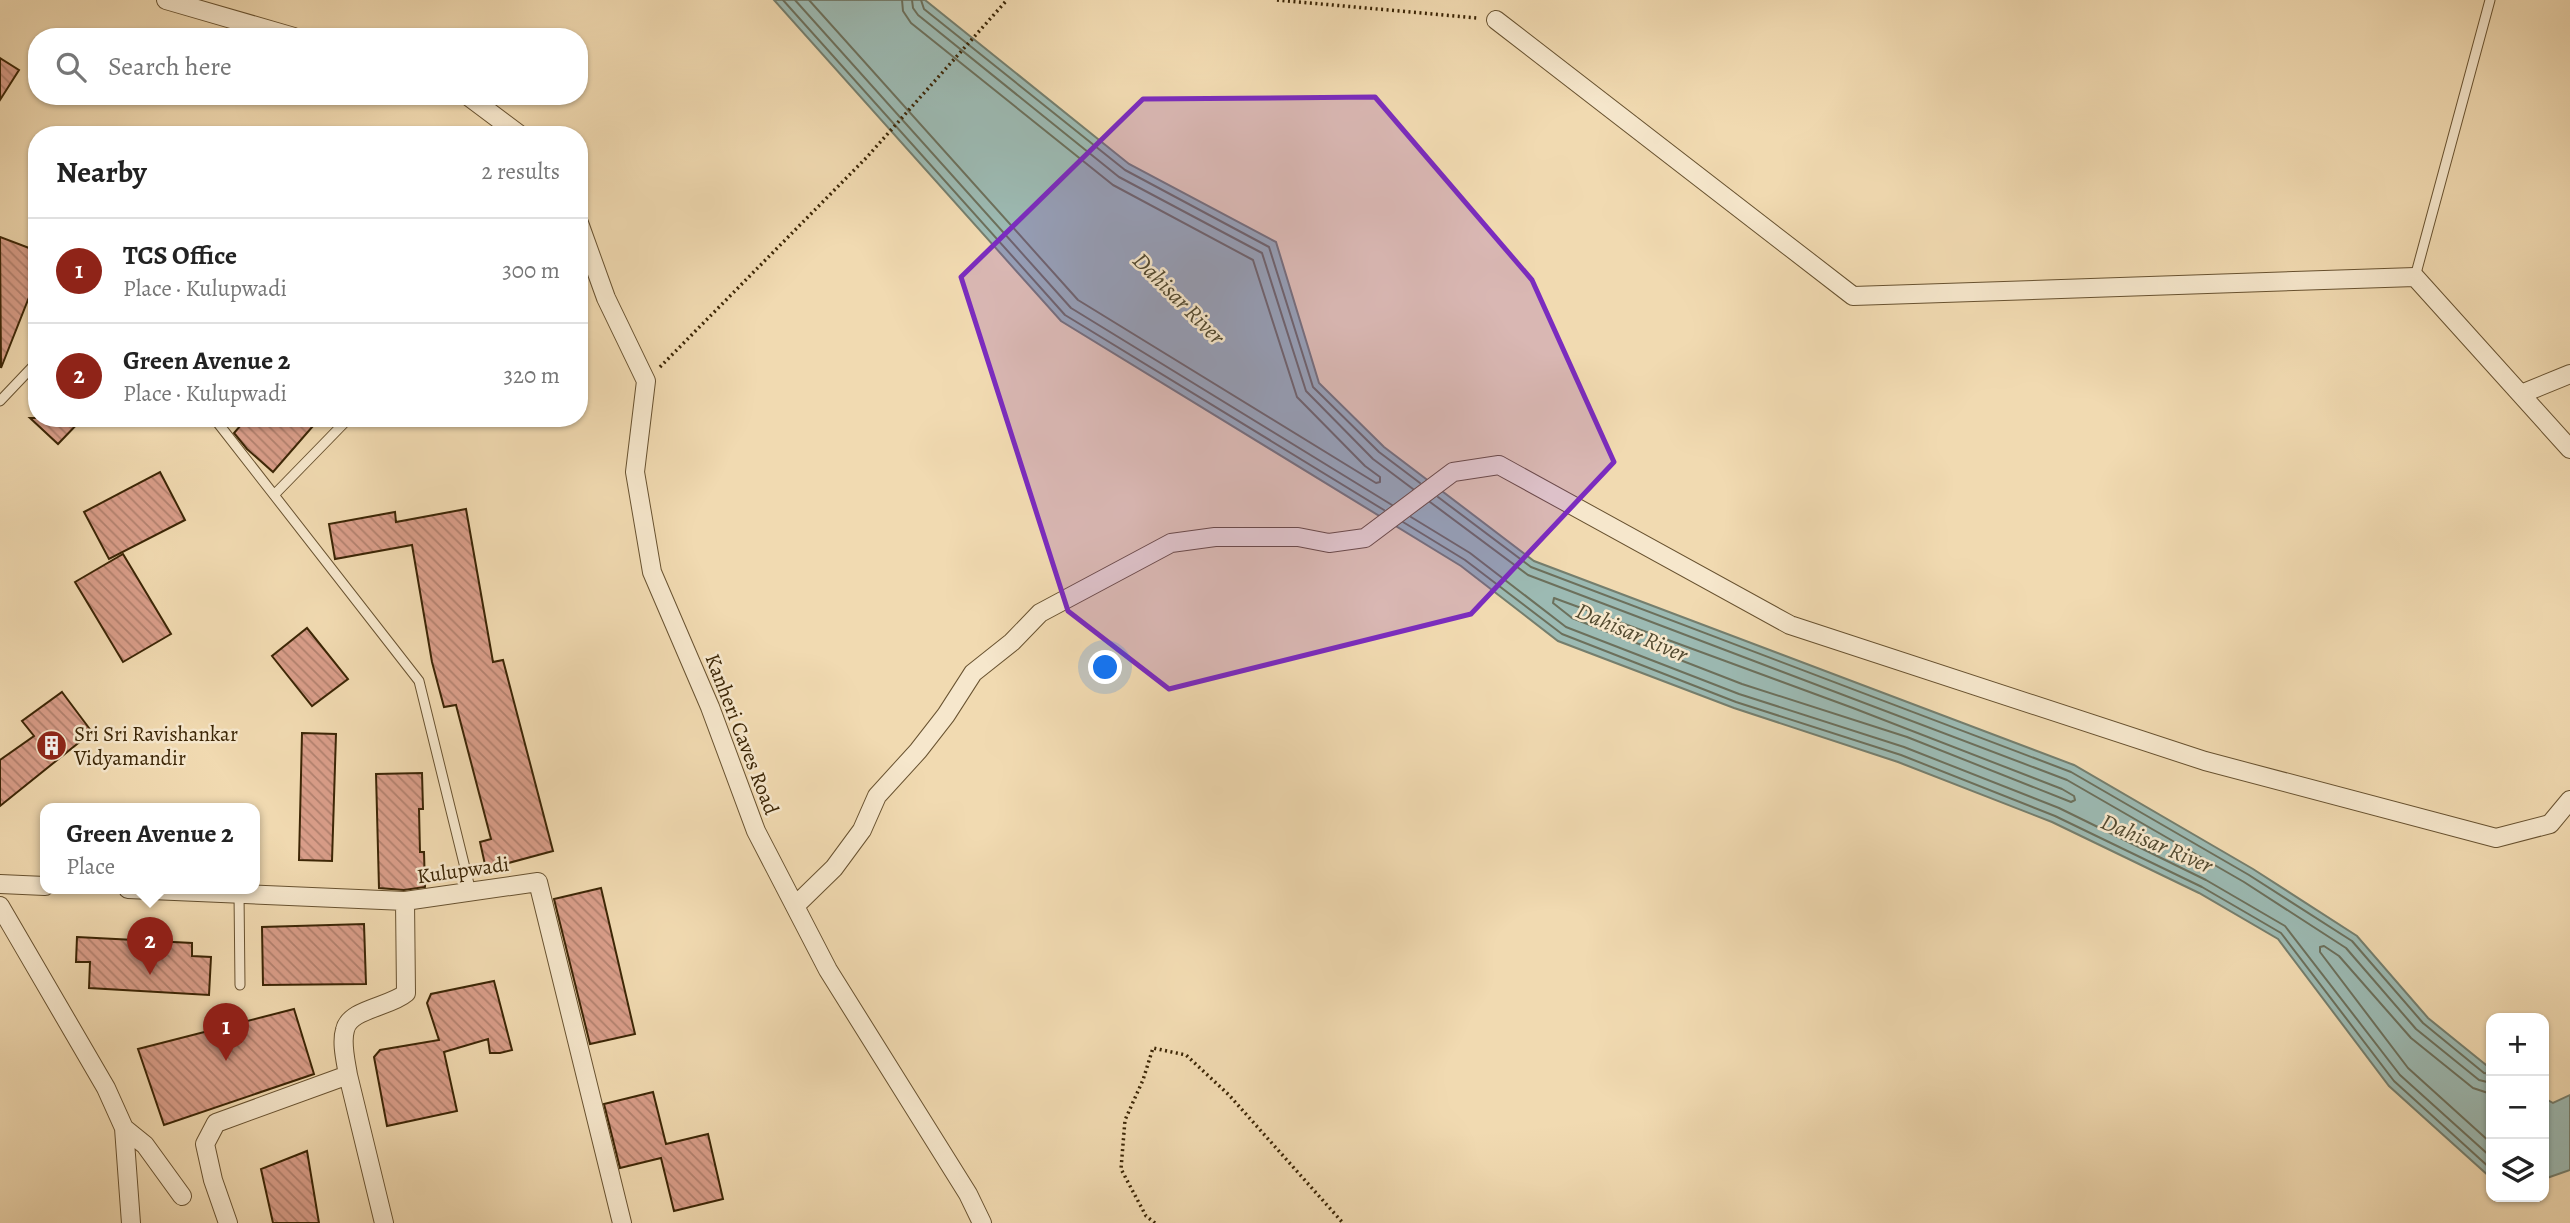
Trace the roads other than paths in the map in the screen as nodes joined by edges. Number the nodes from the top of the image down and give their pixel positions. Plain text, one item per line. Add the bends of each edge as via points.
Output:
1 (166, 0) edge
2 (2490, 0) edge
3 (1496, 20) road end
4 (263, 28) edge
5 (480, 105) edge
6 (508, 126) edge
7 (588, 248) edge
8 (2415, 277) junction
9 (28, 371) edge
10 (2570, 374) edge
11 (2521, 394) junction
12 (0, 401) edge
13 (221, 427) edge
14 (340, 427) edge
15 (2570, 449) edge
16 (274, 495) junction
17 (2570, 800) edge
18 (0, 884) edge
19 (40, 886) edge
20 (471, 892) junction
21 (239, 894) joint
22 (405, 901) junction
23 (0, 906) edge
24 (795, 906) junction
25 (240, 985) dead end
26 (348, 1075) junction
27 (124, 1128) junction
28 (182, 1196) dead end
29 (131, 1223) edge
30 (228, 1223) edge
31 (384, 1223) edge
32 (622, 1223) edge
33 (982, 1223) edge

1 - 4 street
2 - 8 lane
3 - 8 street via 1853,296
5 - 6 street
7 - 24 street, Kanheri Caves Road via 646,381 635,472 652,572 710,707 756,831
8 - 11 street
9 - 12 lane
10 - 11 street
11 - 15 street
13 - 16 lane
14 - 16 lane
16 - 20 lane via 419,681
17 - 24 street via 2550,824 2496,838 2205,761 1790,625 1499,465 1453,472 1365,538 1329,543 1298,537 1216,537 1171,543 1040,613 973,673 918,751 877,796 862,830 834,867
18 - 19 street
20 - 22 street, Kulupwadi
20 - 32 street, Kulupwadi via 538,882
21 - 22 street, Kulupwadi
21 - 25 lane
22 - 26 street via 406,993 348,1021 344,1032
23 - 27 street via 107,1088
24 - 33 street, Kanheri Caves Road via 828,970
26 - 30 street via 216,1122 205,1144
26 - 31 street
27 - 28 street via 145,1145
27 - 29 street

